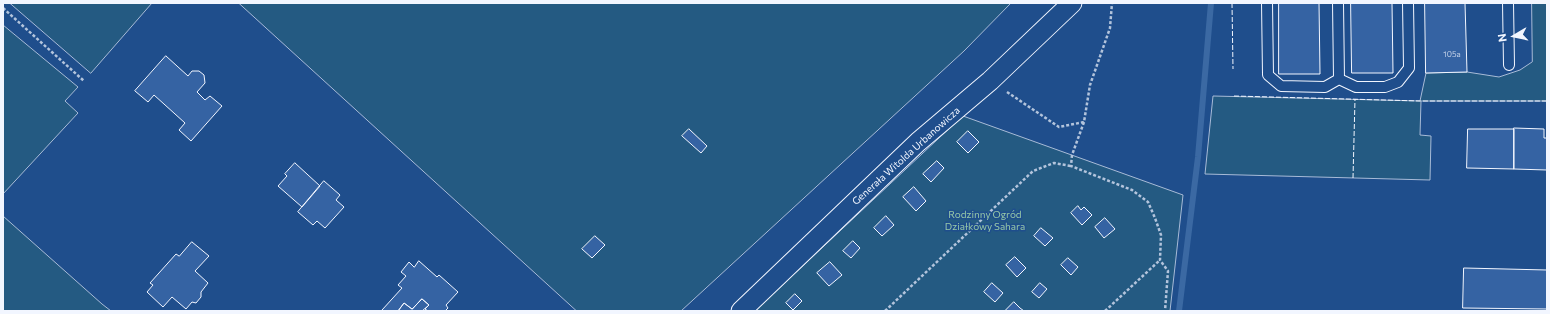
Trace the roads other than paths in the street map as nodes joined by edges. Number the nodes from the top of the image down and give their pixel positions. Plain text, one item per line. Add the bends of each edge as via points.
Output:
1 (1072, 3) edge
2 (1267, 3) edge
3 (1338, 3) edge
4 (1408, 3) edge
5 (1508, 3) edge
6 (1509, 65) dead end
7 (1339, 79) junction
8 (741, 311) edge

1 - 8 street, Generała Witolda Urbanowicza via 990,81 918,142
2 - 7 lane via 1268,75 1281,86 1325,87
3 - 7 lane
4 - 7 lane via 1409,68 1398,82 1385,87 1356,87
5 - 6 lane

